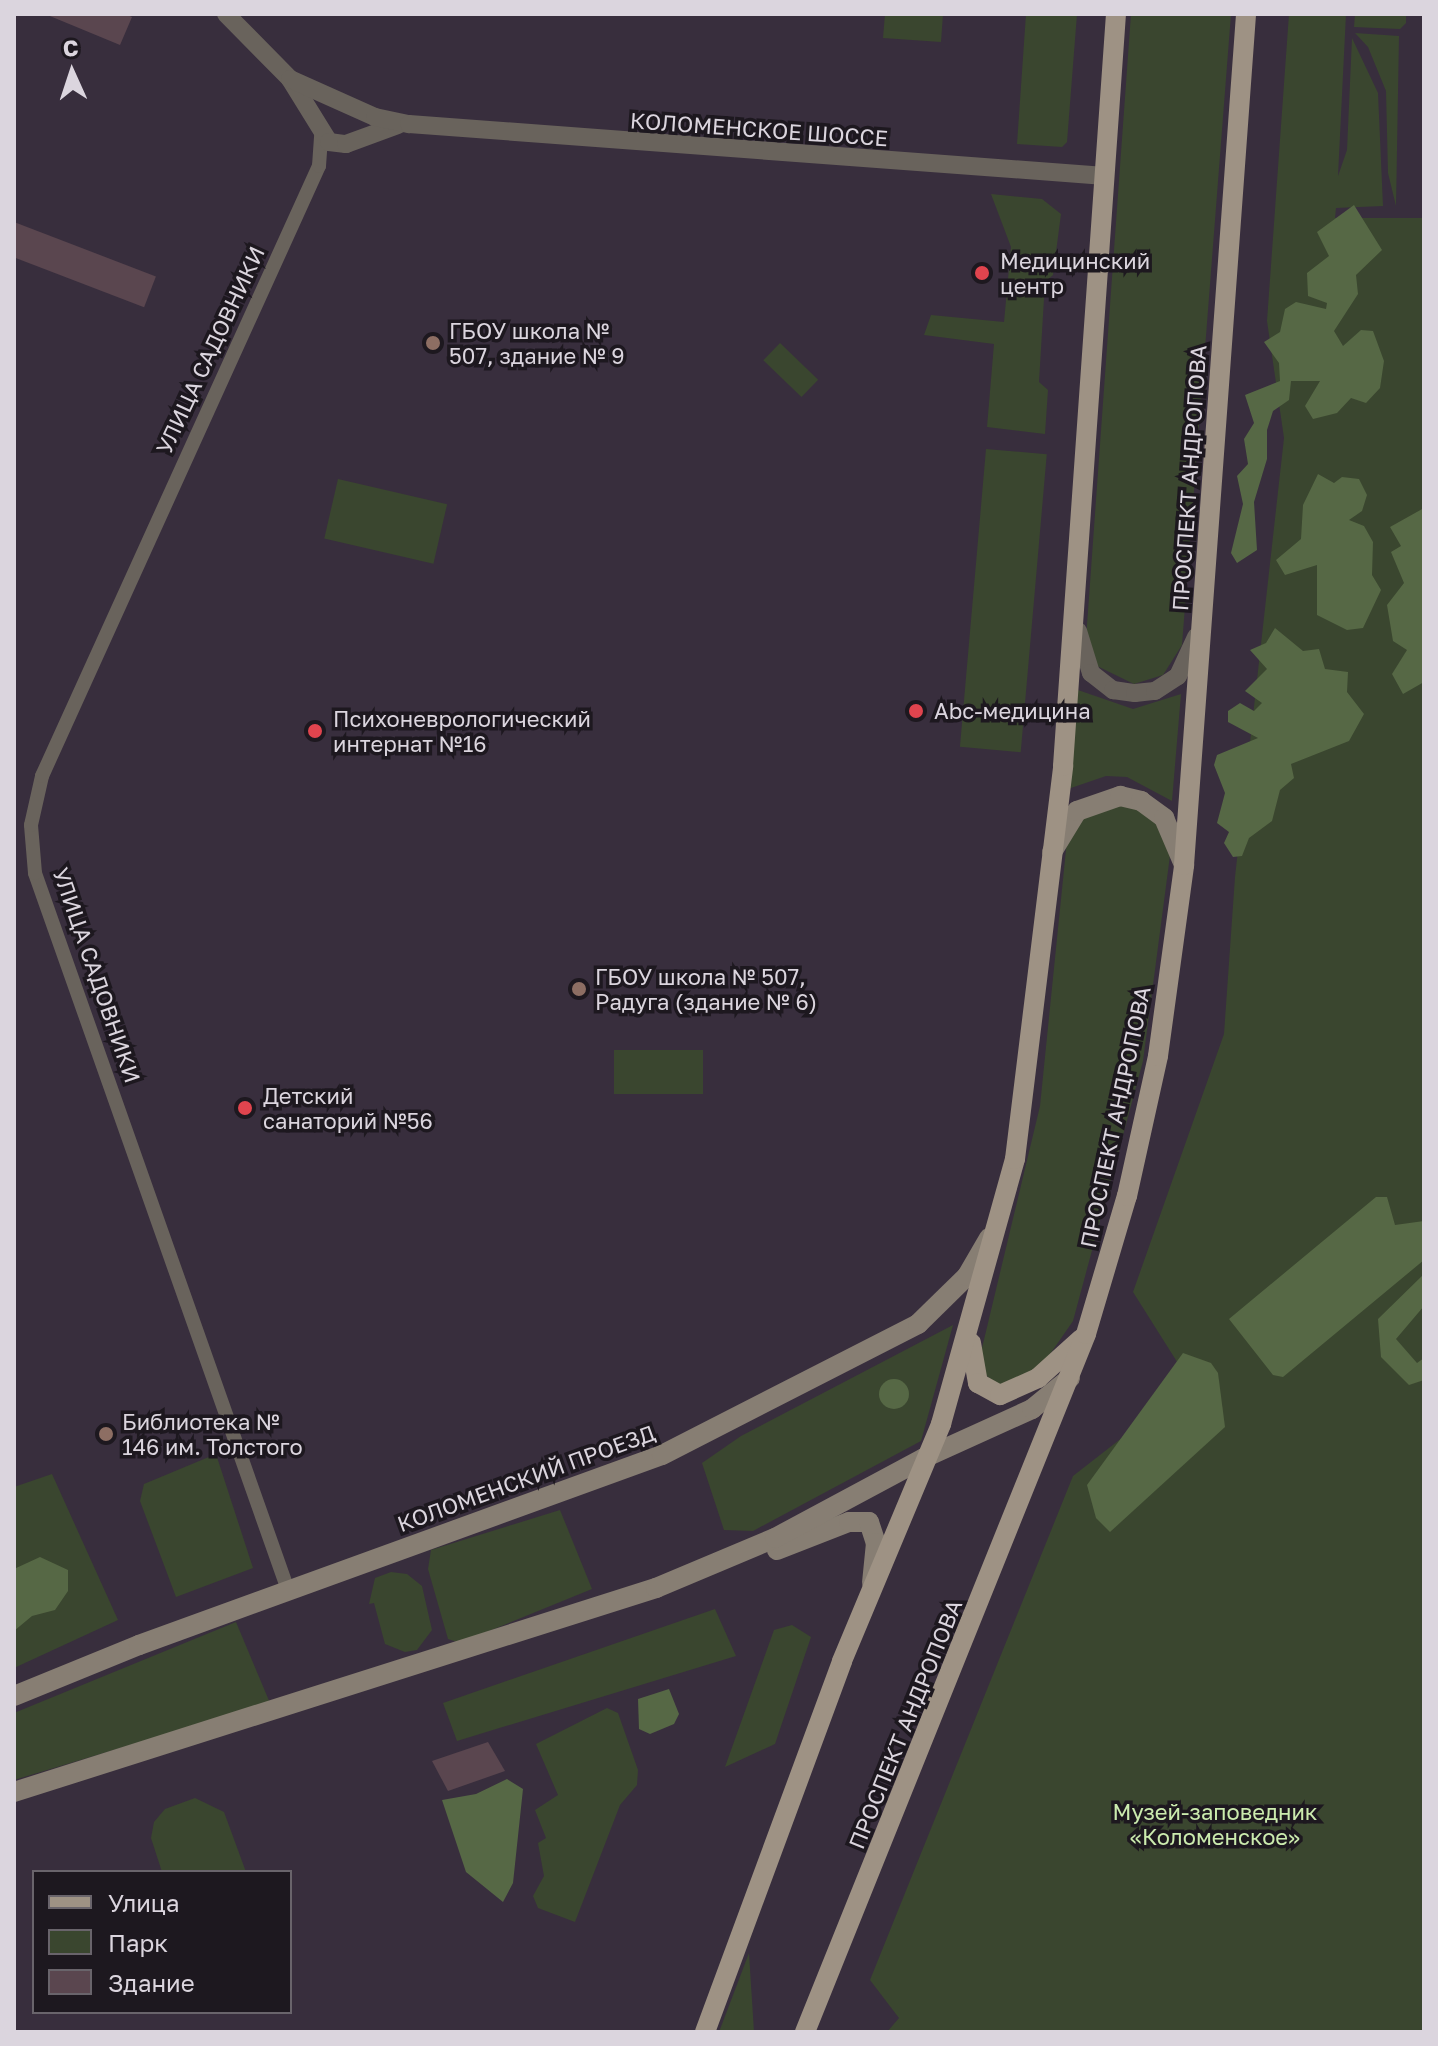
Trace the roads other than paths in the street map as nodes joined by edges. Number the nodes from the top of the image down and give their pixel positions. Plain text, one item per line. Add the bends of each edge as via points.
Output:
1 (226, 14) edge
2 (1116, 14) edge
3 (1246, 14) edge
4 (290, 79) junction
5 (348, 104) junction
6 (409, 124) junction
7 (320, 131) junction
8 (350, 142) junction
9 (319, 166) junction
10 (1105, 176) junction
11 (1203, 613) junction
12 (1075, 616) junction
13 (1052, 852) junction
14 (1184, 865) junction
15 (999, 1221) junction
16 (970, 1327) junction
17 (1086, 1334) junction
18 (1070, 1378) junction
19 (924, 1458) junction
20 (746, 1552) junction
21 (872, 1583) junction
22 (288, 1590) junction
23 (14, 1696) edge
24 (14, 1792) edge
25 (705, 2032) edge
26 (805, 2032) edge

1 - 4 street
2 - 10 main road
3 - 11 main road, ПРОСПЕКТ АНДРОПОВА
4 - 5 street
4 - 7 street
5 - 6 street, КОЛОМЕНСКОЕ ШОССЕ
5 - 7 street via 323,109
5 - 8 street via 363,124
6 - 8 street, КОЛОМЕНСКОЕ ШОССЕ
6 - 10 street, КОЛОМЕНСКОЕ ШОССЕ
7 - 8 street
7 - 9 street, УЛИЦА САДОВНИКИ
8 - 9 street, УЛИЦА САДОВНИКИ
9 - 22 street, УЛИЦА САДОВНИКИ via 42,776 31,825 35,873
10 - 12 main road
11 - 12 street via 1184,669 1161,688 1142,694 1113,690 1091,673 1081,657
11 - 14 main road, ПРОСПЕКТ АНДРОПОВА
12 - 13 main road
13 - 14 main road via 1077,811 1120,796 1141,801 1164,818
13 - 15 main road via 1025,1092
14 - 17 main road, ПРОСПЕКТ АНДРОПОВА via 1158,1056 1127,1196
15 - 16 main road
15 - 22 main road, КОЛОМЕНСКИЙ ПРОЕЗД via 967,1276 936,1311 905,1331 662,1455
16 - 17 main road via 973,1374 982,1389 1000,1395 1038,1378
16 - 19 main road via 941,1424
17 - 18 main road, ПРОСПЕКТ АНДРОПОВА
18 - 19 main road via 1032,1409
18 - 26 main road, ПРОСПЕКТ АНДРОПОВА
19 - 20 main road
19 - 21 main road
20 - 21 main road via 763,1555 849,1522 869,1522 876,1543
20 - 24 main road via 617,1603
21 - 25 main road
22 - 23 main road, КОЛОМЕНСКИЙ ПРОЕЗД

